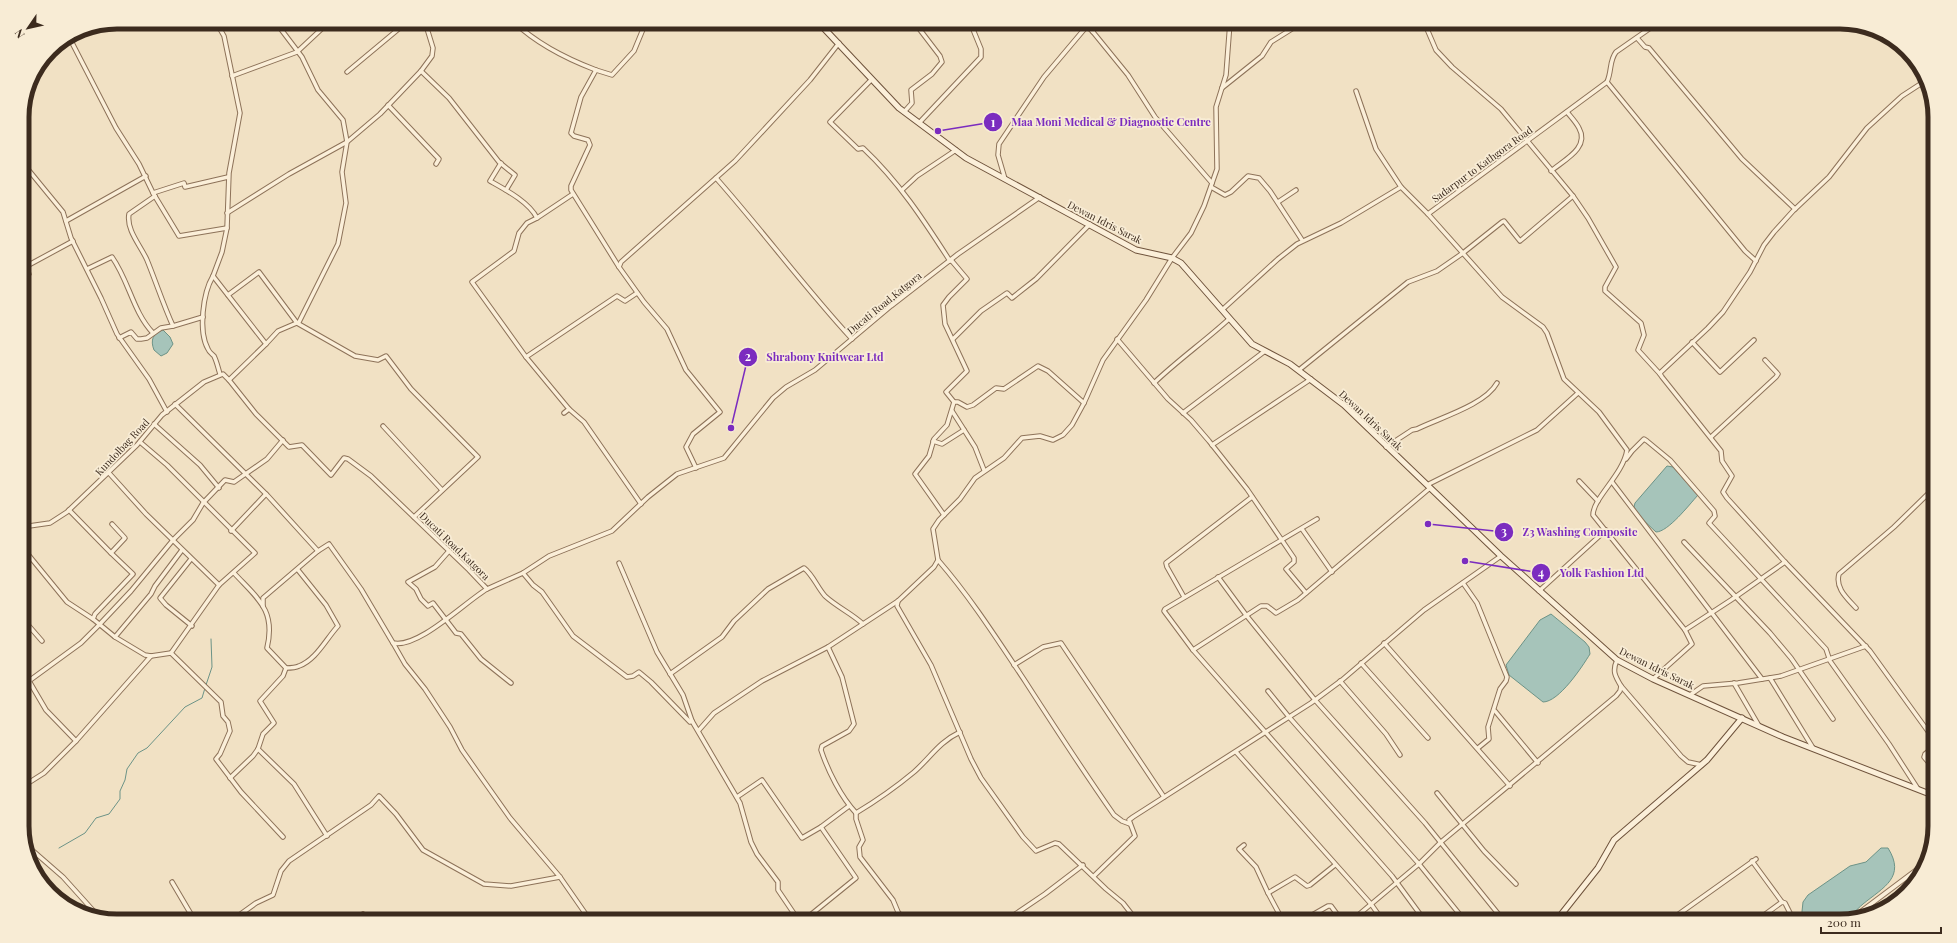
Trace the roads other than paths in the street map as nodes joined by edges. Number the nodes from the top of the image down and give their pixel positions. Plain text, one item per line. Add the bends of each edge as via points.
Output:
1 (220, 29) edge
2 (281, 29) edge
3 (322, 29) edge
4 (399, 29) edge
5 (427, 29) edge
6 (524, 29) edge
7 (643, 29) edge
8 (825, 29) edge
9 (919, 29) edge
10 (973, 29) edge
11 (1084, 29) edge
12 (1090, 29) edge
13 (1230, 29) edge
14 (1292, 29) edge
15 (1427, 29) edge
16 (1649, 29) edge
17 (1093, 32) joint
18 (1637, 38) junction
19 (72, 42) edge
20 (839, 44) junction
21 (298, 51) junction
22 (596, 70) junction
23 (421, 71) junction
24 (347, 72) dead end
25 (232, 76) junction
26 (872, 79) junction
27 (1607, 82) junction
28 (1921, 83) edge
29 (1221, 88) junction
30 (1356, 91) dead end
31 (388, 105) junction
32 (904, 112) junction
33 (1567, 112) junction
34 (919, 123) junction
35 (1528, 141) junction
36 (347, 142) junction
37 (956, 150) junction
38 (436, 164) dead end
39 (501, 164) junction
40 (29, 170) edge
41 (1551, 171) junction
42 (146, 176) junction
43 (228, 177) junction
44 (716, 178) junction
45 (1005, 179) junction
46 (1211, 185) junction
47 (1401, 187) junction
48 (506, 190) junction
49 (902, 190) junction
50 (1296, 190) dead end
51 (154, 194) junction
52 (573, 194) junction
53 (1573, 196) junction
54 (1040, 197) junction
55 (1278, 202) junction
56 (1795, 209) junction
57 (227, 214) junction
58 (1428, 214) junction
59 (537, 218) junction
60 (66, 221) junction
61 (1090, 224) junction
62 (227, 228) junction
63 (1302, 240) junction
64 (73, 241) junction
65 (1463, 253) junction
66 (1172, 258) junction
67 (950, 260) junction
68 (1756, 261) junction
69 (29, 265) edge
70 (619, 267) junction
71 (87, 269) junction
72 (213, 276) junction
73 (637, 293) junction
74 (228, 295) junction
75 (1222, 310) junction
76 (203, 317) junction
77 (1229, 319) junction
78 (297, 323) junction
79 (173, 326) junction
80 (153, 333) junction
81 (119, 338) junction
82 (852, 339) junction
83 (953, 339) junction
84 (1117, 339) junction
85 (1754, 340) dead end
86 (1692, 342) junction
87 (266, 344) junction
88 (1265, 351) junction
89 (526, 357) junction
90 (1765, 360) dead end
91 (1299, 370) junction
92 (220, 374) junction
93 (1660, 374) junction
94 (1311, 379) junction
95 (229, 380) junction
96 (1154, 383) junction
97 (1497, 383) dead end
98 (1578, 393) junction
99 (954, 402) junction
100 (1084, 403) junction
101 (175, 404) junction
102 (569, 409) junction
103 (952, 411) junction
104 (167, 412) junction
105 (564, 413) dead end
106 (1183, 413) junction
107 (154, 424) junction
108 (383, 426) dead end
109 (964, 430) junction
110 (1711, 437) junction
111 (283, 440) junction
112 (933, 441) junction
113 (140, 442) junction
114 (1212, 445) junction
115 (1386, 447) junction
116 (1627, 450) junction
117 (1632, 451) junction
118 (1625, 460) junction
119 (696, 468) junction
120 (984, 470) junction
121 (109, 473) junction
122 (245, 474) junction
123 (1579, 481) dead end
124 (1612, 482) junction
125 (1429, 487) junction
126 (220, 488) junction
127 (442, 490) junction
128 (266, 494) junction
129 (1928, 494) edge
130 (1252, 497) junction
131 (1598, 501) junction
132 (203, 503) junction
133 (641, 504) junction
134 (69, 510) junction
135 (944, 515) junction
136 (414, 517) junction
137 (1317, 519) dead end
138 (112, 524) dead end
139 (29, 526) edge
140 (1302, 529) junction
141 (1606, 530) junction
142 (231, 531) junction
143 (173, 540) junction
144 (1282, 540) junction
145 (1684, 542) dead end
146 (182, 550) junction
147 (318, 551) junction
148 (448, 551) junction
149 (112, 553) junction
150 (29, 556) edge
151 (1501, 556) junction
152 (191, 559) junction
153 (938, 560) junction
154 (1785, 562) junction
155 (619, 563) dead end
156 (298, 570) junction
157 (1332, 572) junction
158 (234, 573) junction
159 (522, 573) junction
160 (1218, 577) junction
161 (1762, 580) junction
162 (1463, 583) junction
163 (219, 585) junction
164 (487, 589) junction
165 (1539, 591) junction
166 (1306, 593) junction
167 (1184, 597) junction
168 (1736, 597) junction
169 (898, 601) junction
170 (263, 606) junction
171 (1856, 608) dead end
172 (1712, 613) junction
173 (1246, 615) junction
174 (93, 619) junction
175 (446, 621) junction
176 (863, 624) junction
177 (99, 625) junction
178 (29, 626) edge
179 (192, 626) junction
180 (1685, 630) junction
181 (115, 638) junction
182 (42, 640) dead end
183 (394, 643) junction
184 (1384, 643) junction
185 (1866, 646) junction
186 (828, 647) junction
187 (1193, 650) junction
188 (172, 653) junction
189 (151, 656) junction
190 (1828, 658) junction
191 (1617, 660) junction
192 (1361, 663) junction
193 (1014, 665) junction
194 (286, 668) junction
195 (1799, 670) junction
196 (670, 674) junction
197 (1770, 678) junction
198 (1653, 679) junction
199 (1762, 679) junction
200 (29, 681) joint
201 (1340, 681) junction
202 (511, 683) dead end
203 (1734, 683) junction
204 (1621, 686) junction
205 (1268, 691) dead end
206 (1690, 695) junction
207 (1315, 700) junction
208 (1495, 711) junction
209 (1289, 718) junction
210 (1742, 718) junction
211 (1833, 719) dead end
212 (692, 721) junction
213 (1759, 726) junction
214 (699, 730) junction
215 (1928, 731) edge
216 (960, 732) junction
217 (1266, 734) junction
218 (1428, 738) dead end
219 (76, 741) junction
220 (1478, 748) junction
221 (1813, 749) junction
222 (258, 750) junction
223 (1236, 752) junction
224 (1928, 752) edge
225 (1400, 754) dead end
226 (1928, 762) edge
227 (1538, 763) junction
228 (1702, 765) junction
229 (230, 778) junction
230 (29, 783) edge
231 (1510, 786) junction
232 (1918, 789) junction
233 (1436, 793) dead end
234 (1928, 793) edge
235 (737, 797) junction
236 (1164, 797) junction
237 (849, 806) junction
238 (856, 813) junction
239 (1130, 824) junction
240 (1462, 825) junction
241 (821, 827) junction
242 (326, 836) junction
243 (283, 837) dead end
244 (1441, 842) junction
245 (1244, 844) dead end
246 (33, 851) edge
247 (1419, 864) junction
248 (1083, 865) junction
249 (1335, 865) junction
250 (1916, 870) edge
251 (1094, 876) junction
252 (560, 877) junction
253 (172, 882) dead end
254 (1397, 882) junction
255 (1516, 884) dead end
256 (1268, 893) junction
257 (1782, 902) junction
258 (1371, 904) junction
259 (93, 910) edge
260 (1862, 911) edge
261 (191, 914) edge
262 (241, 914) edge
263 (585, 914) edge
264 (794, 914) edge
265 (812, 914) edge
266 (900, 914) edge
267 (1015, 914) edge
268 (1132, 914) edge
269 (1279, 914) edge
270 (1314, 914) edge
271 (1337, 914) edge
272 (1359, 914) edge
273 (1378, 914) edge
274 (1420, 914) edge
275 (1459, 914) edge
276 (1498, 914) edge
277 (1562, 914) edge
278 (1679, 914) edge
279 (1766, 914) edge
280 (1790, 914) edge

1 - 25 street via 224,36
2 - 21 street
3 - 21 street
4 - 24 street
5 - 23 street via 433,48 432,56
6 - 22 street via 543,43
7 - 22 street via 634,51 612,75
8 - 20 main road, Dewan Idris Sarak
9 - 32 street via 942,62 932,74 911,90 912,103
10 - 34 street via 981,49 981,57
11 - 45 street via 1044,76 999,144 998,155
12 - 17 street
13 - 29 street via 1228,65
14 - 29 street via 1271,42 1262,56
15 - 35 street via 1436,50 1496,104
16 - 18 street
17 - 46 street via 1128,75 1155,116
18 - 27 street via 1616,52 1612,58
18 - 56 street via 1669,71 1742,159
19 - 42 street via 116,128
20 - 26 main road, Dewan Idris Sarak
20 - 44 street via 783,110
21 - 25 street
21 - 36 street via 318,90 343,120
22 - 52 street via 581,97 571,133 588,140 590,145 571,186
23 - 31 street
23 - 39 street via 449,98
25 - 43 street via 240,113
26 - 32 main road, Dewan Idris Sarak
26 - 49 street via 830,122 858,149 863,148
27 - 33 street, Sadarpur to Kathgora Road
27 - 68 street via 1745,251
28 - 56 street via 1902,96 1867,128 1829,177
29 - 46 street via 1216,107 1218,169
30 - 47 street, Sadarpur to Kathgora Road via 1376,149
31 - 36 street
31 - 38 street via 439,159
32 - 34 main road, Dewan Idris Sarak
33 - 35 street, Sadarpur to Kathgora Road
33 - 41 street via 1579,128 1583,140 1580,148
34 - 37 main road, Dewan Idris Sarak
35 - 41 street
35 - 58 street, Sadarpur to Kathgora Road
36 - 57 street via 289,174
36 - 78 street via 342,172 346,203 338,244
37 - 45 main road, Dewan Idris Sarak
37 - 49 street via 917,176
39 - 48 street via 515,175
39 - 48 street via 490,181
40 - 60 street via 60,208
41 - 53 street
42 - 51 street
42 - 60 street
43 - 51 street via 185,187 184,183
43 - 57 street
44 - 70 street via 621,262
44 - 82 street
45 - 54 main road, Dewan Idris Sarak
46 - 55 street via 1225,195 1232,192 1248,176 1253,176 1259,178
46 - 66 street via 1192,233
47 - 58 street, Sadarpur to Kathgora Road
47 - 63 street via 1341,222
48 - 59 street via 532,209
49 - 67 street
50 - 55 street
51 - 62 street via 179,236
51 - 79 street via 129,214 128,218
52 - 59 street
52 - 70 street
53 - 65 street via 1520,241 1504,221
53 - 93 street via 1616,267 1605,291 1641,323 1644,335 1638,350
54 - 61 main road, Dewan Idris Sarak
54 - 67 street, Ducati Road,Katgora
55 - 63 street
56 - 68 street via 1771,236
57 - 62 street
58 - 65 street
59 - 89 street via 527,223 519,233 514,251 472,282
60 - 64 street
61 - 66 main road, Dewan Idris Sarak via 1136,250
61 - 83 street via 1036,279 1012,298 1006,294 981,310
62 - 72 street
63 - 75 street
64 - 69 street
64 - 71 street
65 - 91 street via 1430,275 1408,282
65 - 98 street via 1502,298 1543,327 1564,379
66 - 75 main road, Dewan Idris Sarak via 1181,263
66 - 84 street via 1146,300
67 - 82 street, Ducati Road,Katgora
67 - 83 street via 967,279 943,305 945,324
68 - 86 street via 1723,312
70 - 73 street
71 - 80 street via 112,257 140,316
71 - 81 street
72 - 74 street
72 - 76 street via 207,286 203,302
73 - 89 street via 625,301 617,296
73 - 119 street via 667,328 686,370 720,412 694,434 686,447
74 - 78 street via 259,272
74 - 87 street
75 - 77 main road, Dewan Idris Sarak
76 - 79 street
76 - 92 street via 208,349
77 - 88 main road, Dewan Idris Sarak via 1252,344
77 - 96 street
78 - 87 street via 278,331
78 - 127 street via 355,356 378,360 386,356 410,389 478,457
79 - 80 street via 161,328
80 - 81 street via 142,339 137,339 131,332
81 - 104 street via 149,379
82 - 119 street, Ducati Road,Katgora via 815,370 773,398 724,458
83 - 99 street via 967,371 946,392
84 - 96 street
84 - 100 street via 1103,360
85 - 86 street via 1720,372
86 - 93 street
87 - 95 street
88 - 91 main road, Dewan Idris Sarak
88 - 106 street
89 - 102 street
90 - 110 street via 1778,374
91 - 94 main road, Dewan Idris Sarak
92 - 95 street
92 - 101 street, Kundolbag Road via 204,382
93 - 110 street
94 - 114 street
94 - 115 main road, Dewan Idris Sarak via 1344,405
95 - 111 street via 256,414
96 - 106 street
97 - 115 street via 1493,390 1478,401 1412,430
98 - 116 street via 1599,412
98 - 125 street via 1537,430
99 - 100 street via 967,407 973,406 996,388 1004,389 1038,366 1048,371
99 - 103 street
100 - 120 street via 1072,425 1063,434 1050,440 1040,436 1025,437 1004,458
101 - 104 street, Kundolbag Road
101 - 122 street
102 - 105 street
102 - 133 street via 584,422
103 - 109 street
103 - 112 street via 947,425
104 - 107 street, Kundolbag Road
106 - 114 street
107 - 113 street, Kundolbag Road
107 - 126 street via 200,465
108 - 127 street
109 - 112 street via 942,444
109 - 120 street via 975,447
110 - 154 street via 1721,451 1722,461 1732,476 1723,492
111 - 122 street via 267,459
111 - 136 street, Ducati Road,Katgora via 289,447 302,445 331,475 344,458 348,459 371,476
112 - 135 street via 929,456 915,474
113 - 121 street, Kundolbag Road
113 - 132 street via 167,465
114 - 130 street
115 - 125 main road, Dewan Idris Sarak
116 - 117 street
116 - 118 street
117 - 118 street
117 - 161 street via 1644,440 1670,460 1712,506 1716,514 1709,523
118 - 124 street
119 - 133 street, Ducati Road,Katgora via 677,474
120 - 135 street
121 - 134 street, Kundolbag Road
121 - 143 street
122 - 126 street via 234,482 225,480
122 - 128 street
123 - 131 street
124 - 131 street
124 - 172 street
125 - 151 main road, Dewan Idris Sarak
125 - 157 street
126 - 132 street
127 - 136 street
128 - 142 street
128 - 147 street
129 - 171 street via 1839,574 1839,587
130 - 144 street
130 - 167 street via 1166,563
131 - 141 street via 1593,515
132 - 142 street
132 - 143 street via 193,520
133 - 159 street, Ducati Road,Katgora via 612,531 549,556
134 - 139 street, Kundolbag Road via 50,523
134 - 149 street
135 - 153 street via 933,529
136 - 148 street, Ducati Road,Katgora
137 - 140 street
138 - 149 street via 125,538
140 - 144 street
140 - 157 street
141 - 165 street
141 - 180 street
142 - 158 street via 255,553
143 - 146 street
143 - 177 street
144 - 160 street
144 - 166 street via 1294,558 1294,562 1286,569
145 - 168 street
146 - 152 street
146 - 181 street
147 - 156 street
147 - 183 street via 328,544 361,589
148 - 164 street, Ducati Road,Katgora
148 - 175 street via 435,567 408,582 428,606 433,602
149 - 174 street via 133,574
150 - 174 street via 67,602
151 - 162 street
151 - 165 main road, Dewan Idris Sarak
152 - 163 street
152 - 179 street via 160,598
153 - 169 street via 934,567
153 - 193 street via 970,600
154 - 161 street
154 - 185 street
155 - 196 street via 657,652
156 - 170 street via 263,598
156 - 194 street via 326,605 338,626 319,650 305,662 299,666
157 - 166 street
158 - 163 street
158 - 170 street
159 - 164 street, Ducati Road,Katgora
159 - 212 street via 542,592 573,636 627,677 639,672 690,722
160 - 167 street
160 - 173 street
161 - 168 street
161 - 190 street via 1826,649
162 - 184 street via 1424,610
162 - 208 street via 1477,603 1507,677 1500,689
163 - 179 street
164 - 175 street via 470,599
165 - 191 main road, Dewan Idris Sarak
166 - 173 street via 1279,612 1273,612 1264,604
167 - 187 street via 1164,611
168 - 172 street
168 - 195 street via 1770,633
169 - 176 street
169 - 216 street via 897,606 931,665
170 - 194 street via 270,622 267,648
172 - 180 street
172 - 199 street
173 - 187 street
173 - 207 street
174 - 177 street
175 - 183 street via 411,641 403,644
175 - 202 street via 456,633 461,634 481,659
176 - 186 street
176 - 196 street via 823,594 804,568 768,589 734,621 722,637
177 - 181 street
177 - 200 street via 81,643
178 - 182 street
179 - 188 street
180 - 198 street via 1692,644
181 - 189 street
183 - 252 street via 405,664 433,701 489,789
184 - 192 street
184 - 220 street
185 - 190 street
185 - 215 street
186 - 214 street via 762,681 714,713
186 - 237 street via 842,677 854,724 849,731 822,746 821,750
187 - 217 street
188 - 189 street
188 - 229 street via 221,702 223,716 228,722 230,732 216,759
189 - 219 street
190 - 195 street
190 - 232 street
191 - 198 main road, Dewan Idris Sarak
191 - 204 street via 1615,676
192 - 201 street
192 - 218 street
193 - 236 street via 1044,647 1061,643
193 - 239 street via 1114,815
194 - 222 street via 283,676 260,701 274,723 263,734
195 - 197 street
195 - 211 street
196 - 212 street via 683,695
197 - 199 street
197 - 221 street
198 - 206 main road, Dewan Idris Sarak
199 - 203 street
200 - 219 street via 46,710
201 - 207 street
201 - 225 street
203 - 206 street via 1702,686
203 - 213 street
204 - 227 street via 1616,696
204 - 228 street via 1681,756 1688,762
205 - 209 street
206 - 210 main road, Dewan Idris Sarak
207 - 209 street
207 - 244 street
208 - 220 street via 1488,727 1489,739
208 - 227 street
209 - 217 street
209 - 247 street
210 - 213 main road, Dewan Idris Sarak
210 - 228 main road
212 - 214 street
213 - 221 main road, Dewan Idris Sarak
214 - 235 street
216 - 238 street via 936,747 909,775
216 - 248 street via 981,778 1033,849 1039,850 1051,844 1059,844
217 - 223 street
217 - 254 street
219 - 230 street via 44,773
220 - 231 street
221 - 232 main road, Dewan Idris Sarak
222 - 229 street via 247,764
222 - 242 street via 294,784
223 - 236 street
223 - 249 street
224 - 226 street via 1924,757
227 - 231 street
228 - 277 main road via 1620,833 1598,868
229 - 243 street
231 - 240 street
232 - 234 main road, Dewan Idris Sarak
233 - 240 street
235 - 241 street via 762,780 802,838
235 - 264 street via 751,842 778,882 778,890
236 - 239 street via 1129,820
237 - 238 street
237 - 241 street
238 - 266 street via 864,840 859,847 860,857 893,900
239 - 251 street via 1136,836
240 - 244 street
240 - 255 street
241 - 265 street via 856,878
242 - 252 street via 372,805 380,796 423,850 484,884 511,886
242 - 262 street via 289,861 281,871 273,895
244 - 247 street
244 - 276 street
245 - 256 street via 1239,849 1256,867
246 - 259 street via 63,877
247 - 254 street
247 - 275 street
248 - 251 street
248 - 267 street
249 - 256 street via 1310,885 1307,886 1294,877
249 - 258 street
250 - 260 street
251 - 268 street
252 - 263 street
253 - 261 street
254 - 258 street
254 - 274 street
256 - 269 street
257 - 278 street via 1754,860
257 - 279 street
257 - 280 street
258 - 272 street
258 - 273 street
270 - 271 street via 1331,906

